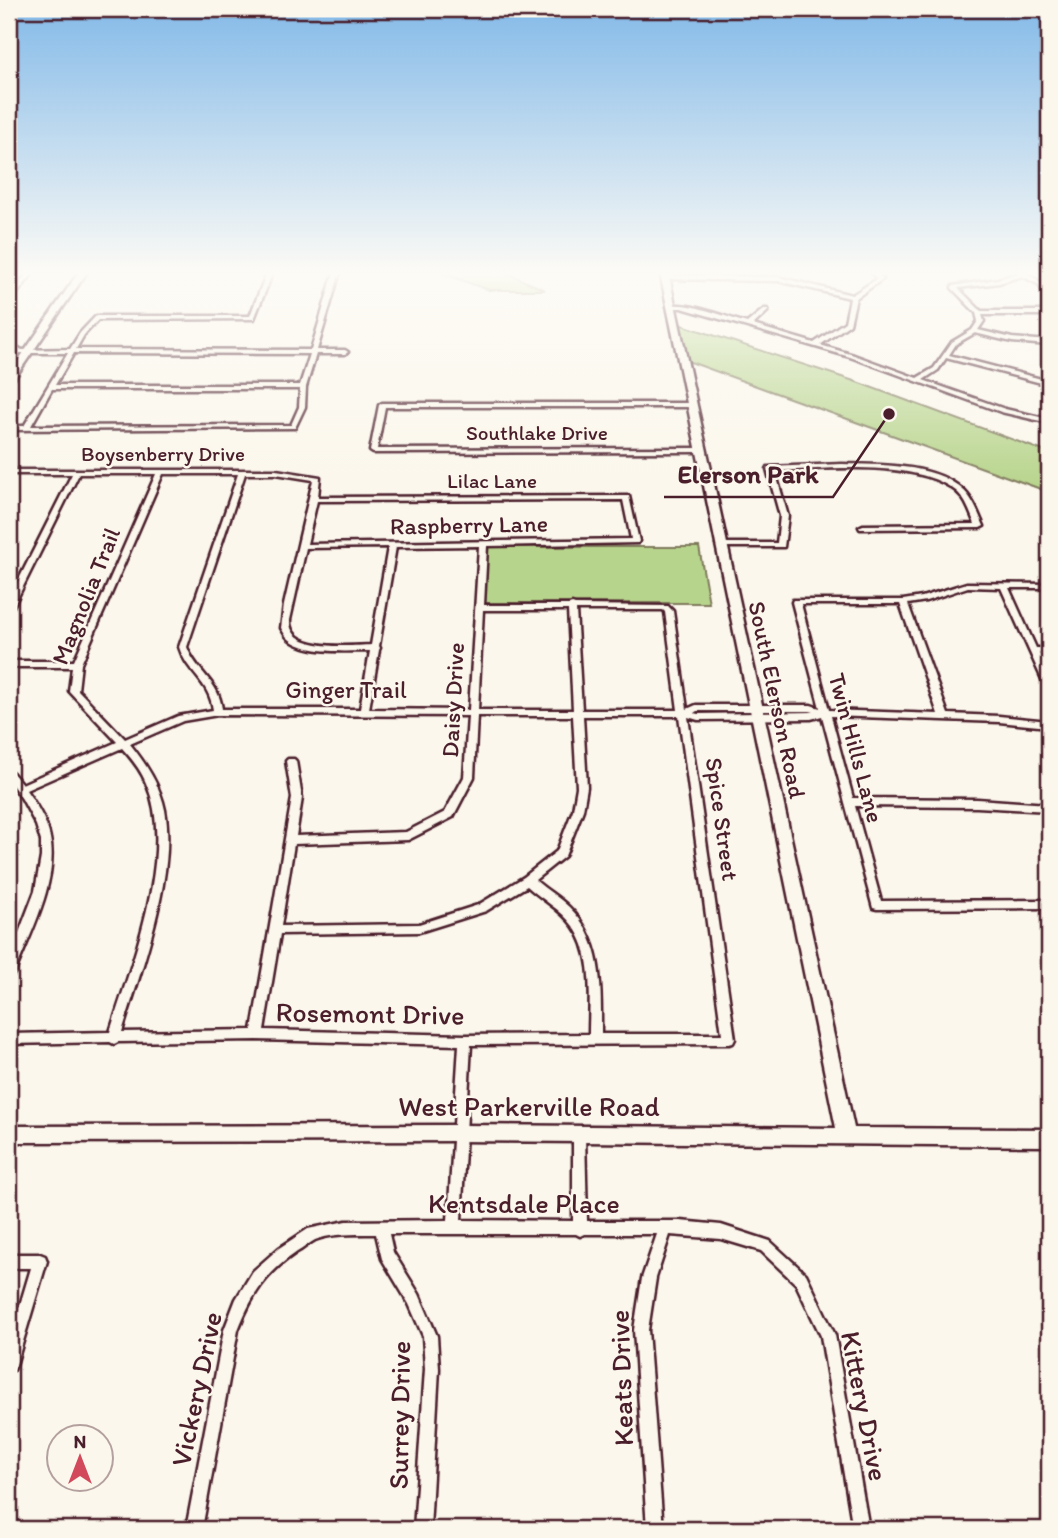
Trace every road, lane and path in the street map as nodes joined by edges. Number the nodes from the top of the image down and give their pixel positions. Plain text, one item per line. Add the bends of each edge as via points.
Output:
1 (77, 344) edge
2 (318, 344) edge
3 (678, 344) edge
4 (811, 344) edge
5 (953, 344) edge
6 (815, 345) joint
7 (21, 351) edge
8 (72, 351) junction
9 (316, 351) junction
10 (345, 352) dead end
11 (944, 356) junction
12 (9, 365) edge
13 (9, 380) edge
14 (918, 380) junction
15 (1049, 383) edge
16 (50, 387) junction
17 (303, 387) junction
18 (692, 405) junction
19 (1049, 421) edge
20 (9, 428) edge
21 (26, 428) junction
22 (701, 450) junction
23 (9, 472) edge
24 (77, 472) junction
25 (160, 472) junction
26 (242, 472) junction
27 (315, 499) junction
28 (863, 527) dead end
29 (635, 541) joint
30 (483, 545) junction
31 (720, 545) junction
32 (305, 546) junction
33 (392, 546) junction
34 (1004, 585) junction
35 (1049, 586) edge
36 (903, 601) junction
37 (572, 606) junction
38 (9, 607) edge
39 (479, 607) junction
40 (376, 648) junction
41 (1033, 650) junction
42 (1049, 651) edge
43 (9, 664) edge
44 (77, 664) junction
45 (1049, 686) edge
46 (364, 711) junction
47 (475, 711) junction
48 (218, 712) junction
49 (578, 712) junction
50 (757, 712) junction
51 (685, 713) junction
52 (824, 713) junction
53 (944, 717) junction
54 (1049, 724) edge
55 (125, 742) junction
56 (291, 761) dead end
57 (9, 774) edge
58 (21, 788) junction
59 (849, 802) junction
60 (1049, 807) edge
61 (290, 840) junction
62 (528, 880) junction
63 (1049, 904) edge
64 (277, 930) junction
65 (9, 972) edge
66 (257, 1035) junction
67 (9, 1039) edge
68 (114, 1039) junction
69 (729, 1039) joint
70 (465, 1040) junction
71 (595, 1040) junction
72 (460, 1133) junction
73 (9, 1134) edge
74 (579, 1134) junction
75 (847, 1137) junction
76 (1049, 1138) edge
77 (454, 1227) junction
78 (381, 1228) junction
79 (666, 1228) junction
80 (580, 1229) junction
81 (9, 1261) edge
82 (9, 1365) edge
83 (194, 1529) edge
84 (422, 1529) edge
85 (655, 1529) edge
86 (861, 1529) edge

1 - 8 street
2 - 9 street
3 - 18 street, South Elerson Road
4 - 6 street
5 - 11 street
6 - 14 street
7 - 8 street
7 - 12 street
7 - 13 street
8 - 9 street
8 - 16 street
9 - 10 street
9 - 17 street
11 - 14 street via 936,369
11 - 15 street
14 - 19 street via 1003,411
16 - 17 street
16 - 21 street
17 - 21 street via 302,407 293,427
18 - 22 street, South Elerson Road
18 - 22 street, Southlake Drive via 382,405 373,451
20 - 21 street
22 - 31 street, South Elerson Road
23 - 24 street, Boysenberry Drive
24 - 25 street, Boysenberry Drive
24 - 38 street
25 - 26 street, Boysenberry Drive
25 - 44 street, Magnolia Trail
26 - 27 street, Boysenberry Drive via 317,479
26 - 48 street via 183,647 186,662 218,696
27 - 29 street, Lilac Lane via 626,498
27 - 32 street
28 - 31 street via 980,526 960,490 937,477 896,468 771,469 784,516 781,545
29 - 30 street, Raspberry Lane
30 - 33 street, Raspberry Lane
30 - 39 street, Daisy Drive
31 - 50 street, South Elerson Road
32 - 33 street, Raspberry Lane
32 - 40 street via 285,628 293,638 313,647
33 - 40 street
34 - 35 street
34 - 36 street via 967,585
34 - 41 street
36 - 52 street, Twin Hills Lane via 796,602
36 - 53 street
37 - 39 street
37 - 49 street
37 - 51 street, Spice Street via 669,611
39 - 47 street, Daisy Drive
40 - 46 street
41 - 42 street
41 - 45 street
43 - 44 street
44 - 55 street, Magnolia Trail via 73,691
46 - 47 street, Ginger Trail
46 - 48 street, Ginger Trail
47 - 49 street, Ginger Trail
47 - 61 street, Daisy Drive via 469,777 449,814 408,836
48 - 55 street, Ginger Trail via 181,718
49 - 51 street, Ginger Trail
49 - 62 street via 582,787 578,810 561,853
50 - 51 street, Ginger Trail via 698,717
50 - 52 street, Ginger Trail
50 - 75 street, South Elerson Road
51 - 69 street, Spice Street
52 - 53 street, Ginger Trail
52 - 59 street, Twin Hills Lane
53 - 54 street, Ginger Trail
55 - 58 street, Ginger Trail
55 - 68 street, Magnolia Trail via 153,785 162,824 161,869
56 - 61 street via 297,797
57 - 58 street
58 - 65 street via 46,839 40,894
59 - 60 street
59 - 63 street, Twin Hills Lane via 877,905
61 - 64 street
62 - 64 street via 482,908 419,928
62 - 71 street via 567,911 592,953
64 - 66 street
66 - 68 street, Rosemont Drive
66 - 70 street, Rosemont Drive
67 - 68 street, Rosemont Drive
69 - 71 street, Rosemont Drive
70 - 71 street, Rosemont Drive
70 - 72 street
72 - 73 street, West Parkerville Road
72 - 74 street, West Parkerville Road
72 - 77 street
74 - 75 street, West Parkerville Road
74 - 80 street
75 - 76 street, West Parkerville Road
77 - 78 street, Kentsdale Place
77 - 80 street, Kentsdale Place
78 - 83 street, Vickery Drive via 313,1234 258,1276 232,1330
78 - 84 street, Surrey Drive via 387,1254 430,1336
79 - 80 street, Kentsdale Place
79 - 85 street, Keats Drive via 653,1259 641,1330
79 - 86 street, Kittery Drive via 721,1231 765,1246 801,1279 828,1335
81 - 82 street via 40,1261

